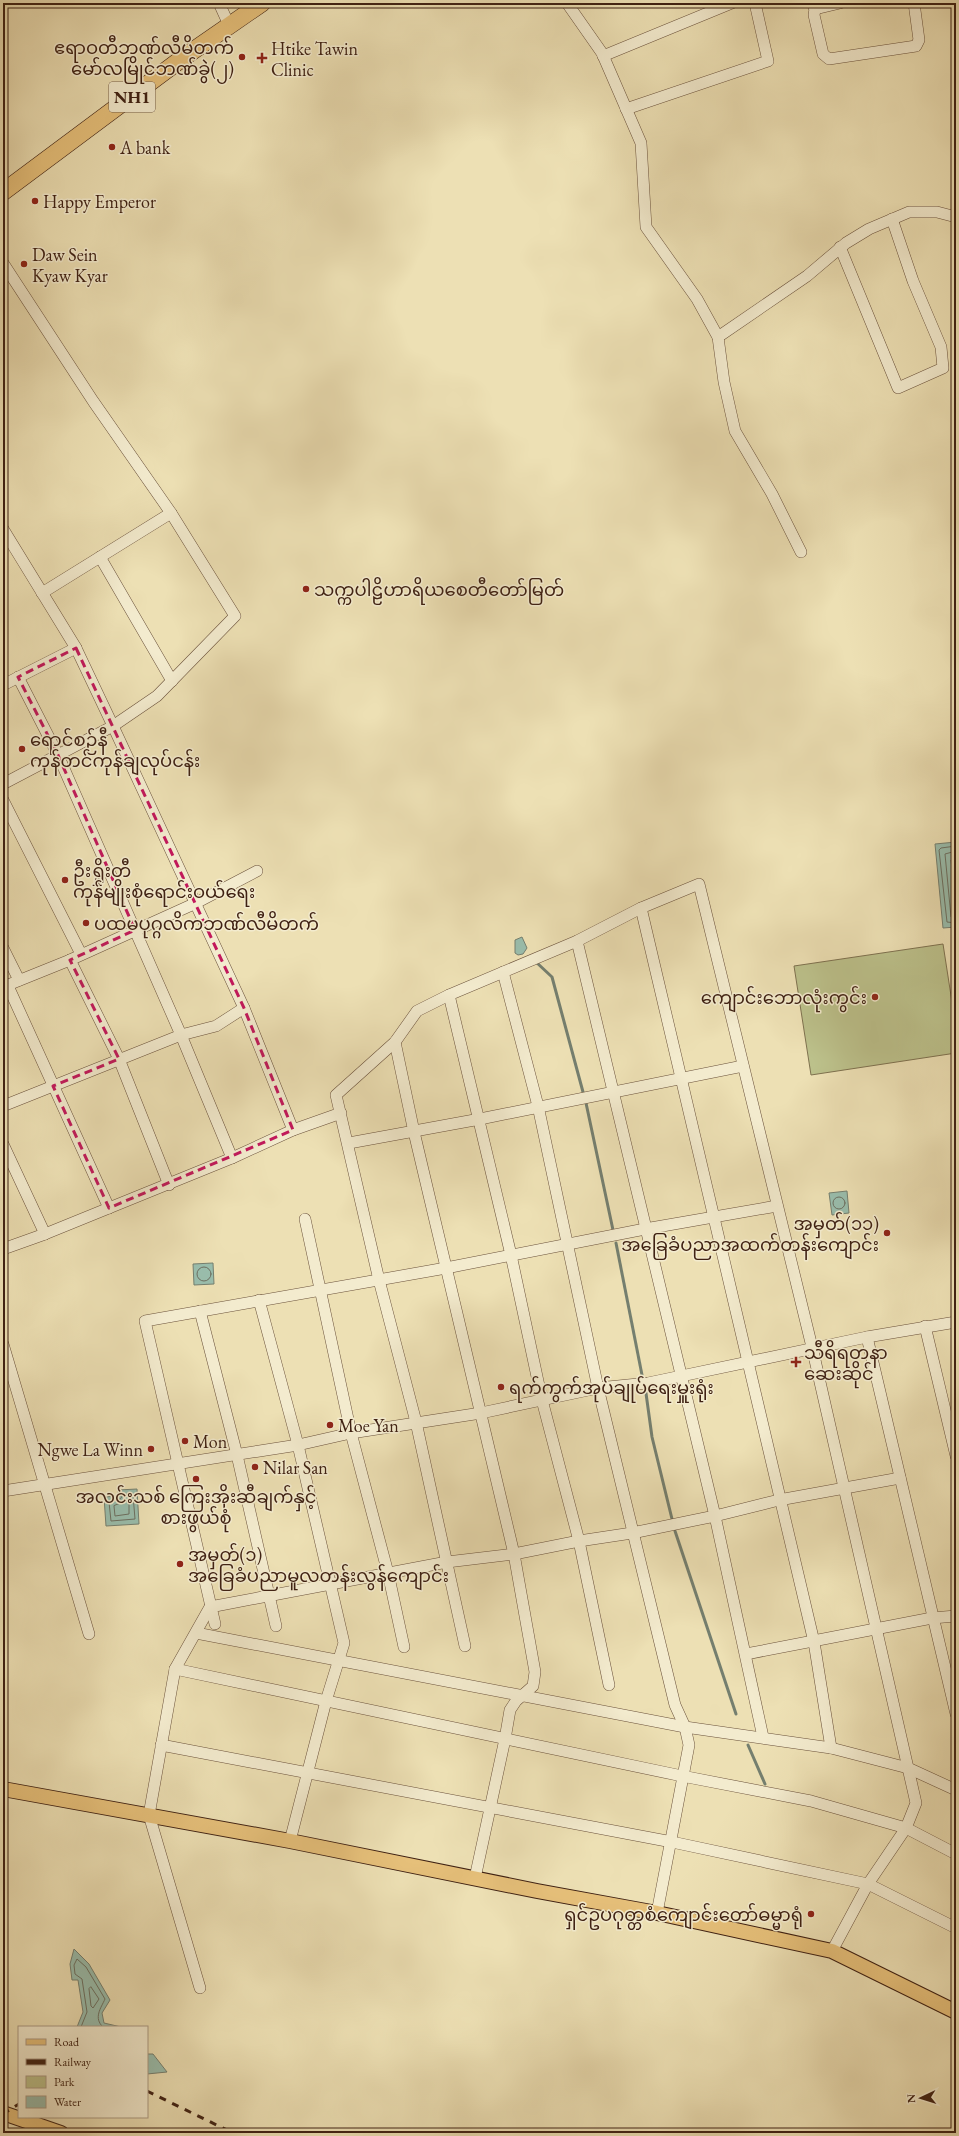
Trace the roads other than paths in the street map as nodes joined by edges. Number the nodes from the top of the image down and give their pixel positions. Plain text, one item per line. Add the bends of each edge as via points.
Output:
1 (219, 3) edge
2 (262, 3) edge
3 (567, 3) edge
4 (732, 3) edge
5 (755, 3) edge
6 (840, 3) edge
7 (914, 3) edge
8 (814, 6) edge
9 (229, 25) junction
10 (603, 56) junction
11 (626, 109) junction
12 (3, 192) edge
13 (956, 216) edge
14 (892, 219) junction
15 (840, 247) junction
16 (3, 263) edge
17 (718, 337) junction
18 (171, 513) junction
19 (3, 529) edge
20 (800, 552) dead end
21 (100, 557) junction
22 (42, 593) junction
23 (76, 648) junction
24 (18, 677) junction
25 (172, 681) junction
26 (4, 682) edge
27 (113, 726) junction
28 (58, 755) junction
29 (3, 784) edge
30 (3, 800) edge
31 (257, 871) dead end
32 (196, 903) junction
33 (641, 908) junction
34 (135, 930) junction
35 (577, 941) junction
36 (3, 948) edge
37 (81, 954) junction
38 (70, 960) junction
39 (503, 972) junction
40 (19, 980) junction
41 (5, 987) edge
42 (449, 995) junction
43 (244, 1008) junction
44 (182, 1035) junction
45 (395, 1042) junction
46 (119, 1059) junction
47 (743, 1066) junction
48 (680, 1078) junction
49 (53, 1086) junction
50 (613, 1091) junction
51 (3, 1106) edge
52 (538, 1106) junction
53 (341, 1113) junction
54 (325, 1118) junction
55 (480, 1119) junction
56 (293, 1130) junction
57 (346, 1132) junction
58 (414, 1132) junction
59 (349, 1143) junction
60 (3, 1144) edge
61 (232, 1158) junction
62 (169, 1184) junction
63 (777, 1206) junction
64 (109, 1208) junction
65 (713, 1217) junction
66 (305, 1219) dead end
67 (645, 1229) junction
68 (45, 1234) junction
69 (566, 1245) junction
70 (3, 1249) edge
71 (512, 1254) junction
72 (446, 1268) junction
73 (379, 1280) junction
74 (320, 1290) junction
75 (259, 1300) junction
76 (200, 1311) junction
77 (956, 1322) edge
78 (925, 1326) junction
79 (867, 1337) junction
80 (3, 1344) edge
81 (812, 1347) junction
82 (746, 1361) junction
83 (680, 1375) junction
84 (598, 1388) junction
85 (542, 1400) junction
86 (480, 1413) junction
87 (416, 1422) junction
88 (351, 1433) junction
89 (298, 1445) junction
90 (237, 1455) junction
91 (956, 1456) edge
92 (178, 1463) junction
93 (900, 1478) junction
94 (45, 1486) junction
95 (843, 1488) junction
96 (3, 1491) edge
97 (779, 1500) junction
98 (715, 1516) junction
99 (632, 1533) junction
100 (580, 1541) junction
101 (514, 1554) junction
102 (447, 1562) junction
103 (388, 1573) junction
104 (330, 1584) junction
105 (268, 1596) junction
106 (210, 1607) junction
107 (956, 1616) edge
108 (932, 1618) junction
109 (215, 1624) dead end
110 (276, 1626) dead end
111 (876, 1630) junction
112 (196, 1633) junction
113 (89, 1634) dead end
114 (814, 1642) junction
115 (465, 1646) dead end
116 (404, 1647) dead end
117 (746, 1654) junction
118 (338, 1661) junction
119 (175, 1670) junction
120 (609, 1685) dead end
121 (522, 1695) junction
122 (326, 1701) junction
123 (956, 1714) edge
124 (685, 1727) junction
125 (763, 1737) junction
126 (506, 1739) junction
127 (161, 1745) junction
128 (831, 1748) junction
129 (908, 1768) junction
130 (306, 1772) junction
131 (682, 1776) junction
132 (3, 1789) edge
133 (956, 1790) edge
134 (490, 1807) junction
135 (149, 1815) junction
136 (906, 1828) junction
137 (290, 1841) junction
138 (672, 1842) junction
139 (956, 1854) edge
140 (475, 1878) junction
141 (868, 1884) junction
142 (657, 1913) junction
143 (956, 1928) edge
144 (832, 1951) junction
145 (200, 1988) dead end
146 (956, 2012) edge
147 (3, 2113) edge
148 (61, 2133) edge

1 - 9 street
2 - 9 highway, NH1
3 - 10 street
4 - 10 street
5 - 11 street via 768,61
6 - 8 street
7 - 8 street via 919,40 916,46 828,59 823,54
9 - 12 highway, NH1
10 - 11 street
11 - 17 street via 641,143 646,227 697,299
13 - 14 street via 937,212 909,212
14 - 15 street via 869,228
14 - 15 street via 913,282 941,347 943,368 898,388
15 - 17 street via 807,276
16 - 18 street via 93,401
17 - 20 street via 724,382 735,431 772,494
18 - 21 street
18 - 25 street via 235,616
19 - 22 street
21 - 22 street
21 - 25 street
22 - 23 street
23 - 24 street
23 - 27 street
24 - 26 street
24 - 28 street
25 - 27 street via 157,696
27 - 28 street
27 - 32 street
28 - 29 street
28 - 34 street
30 - 37 street
31 - 32 street
32 - 34 street
32 - 43 street
33 - 35 street
33 - 47 street via 699,884
33 - 48 street
34 - 37 street
34 - 44 street
35 - 39 street
35 - 50 street
36 - 40 street
37 - 38 street
38 - 40 street
38 - 46 street
39 - 42 street
39 - 52 street
40 - 41 street
41 - 49 street
42 - 45 street via 417,1011
42 - 55 street
43 - 44 street via 216,1026
43 - 56 street
44 - 46 street
44 - 61 street
45 - 53 street via 336,1095
45 - 58 street
46 - 49 street
46 - 62 street
47 - 48 street
47 - 63 street
48 - 50 street
48 - 65 street
49 - 51 street
49 - 64 street
50 - 52 street
50 - 67 street
52 - 55 street
52 - 69 street
53 - 54 street
53 - 57 street
54 - 56 street
54 - 57 street
55 - 58 street
55 - 71 street
56 - 61 street
57 - 59 street
58 - 59 street
58 - 72 street
59 - 73 street
60 - 68 street
61 - 62 street
62 - 64 street
63 - 65 street
63 - 81 street
64 - 68 street
65 - 67 street
65 - 82 street
66 - 74 street
67 - 69 street
67 - 83 street
68 - 70 street
69 - 71 street
69 - 84 street
71 - 72 street
71 - 85 street
72 - 73 street
72 - 86 street
73 - 74 street
73 - 87 street
74 - 75 street
74 - 88 street
75 - 76 street
75 - 89 street
76 - 90 street
76 - 92 street via 146,1320 144,1323
77 - 78 street
78 - 79 street
78 - 91 street
79 - 81 street
79 - 93 street
80 - 94 street
81 - 82 street
81 - 95 street
82 - 83 street
82 - 97 street
83 - 84 street via 643,1383
83 - 98 street
84 - 85 street
84 - 99 street
85 - 86 street
85 - 100 street
86 - 87 street
86 - 101 street
87 - 88 street
87 - 102 street
88 - 89 street
88 - 103 street
89 - 90 street
89 - 104 street
90 - 92 street
90 - 105 street
92 - 94 street
92 - 106 street
93 - 95 street
93 - 108 street
94 - 96 street
94 - 113 street
95 - 97 street
95 - 111 street
97 - 98 street
97 - 114 street
98 - 99 street
98 - 117 street
99 - 100 street
99 - 124 street via 675,1705
100 - 101 street
100 - 120 street
101 - 102 street
101 - 121 street via 535,1672 533,1686
102 - 103 street
102 - 115 street
103 - 104 street
103 - 116 street
104 - 105 street
104 - 118 street via 344,1643
105 - 106 street
105 - 110 street
106 - 109 street
106 - 112 street
107 - 108 street
108 - 111 street
108 - 123 street
111 - 114 street
111 - 129 street
112 - 118 street
112 - 119 street
114 - 117 street
114 - 128 street
117 - 125 street
118 - 121 street
118 - 122 street
119 - 122 street
119 - 127 street
121 - 124 street
121 - 126 street via 510,1710
122 - 126 street
122 - 130 street
124 - 125 street
124 - 131 street via 689,1745
125 - 128 street
126 - 131 street
126 - 134 street
127 - 130 street
127 - 135 street
128 - 129 street
129 - 133 street
129 - 136 street via 916,1803
130 - 134 street
130 - 137 street
131 - 136 street via 811,1801
131 - 138 street
132 - 135 main road
134 - 138 street
134 - 140 street
135 - 137 main road
135 - 145 street
136 - 139 street
136 - 141 street
137 - 140 main road
138 - 141 street
138 - 142 street
140 - 142 main road
141 - 143 street
141 - 144 street
142 - 144 main road
144 - 146 main road
147 - 148 main road

